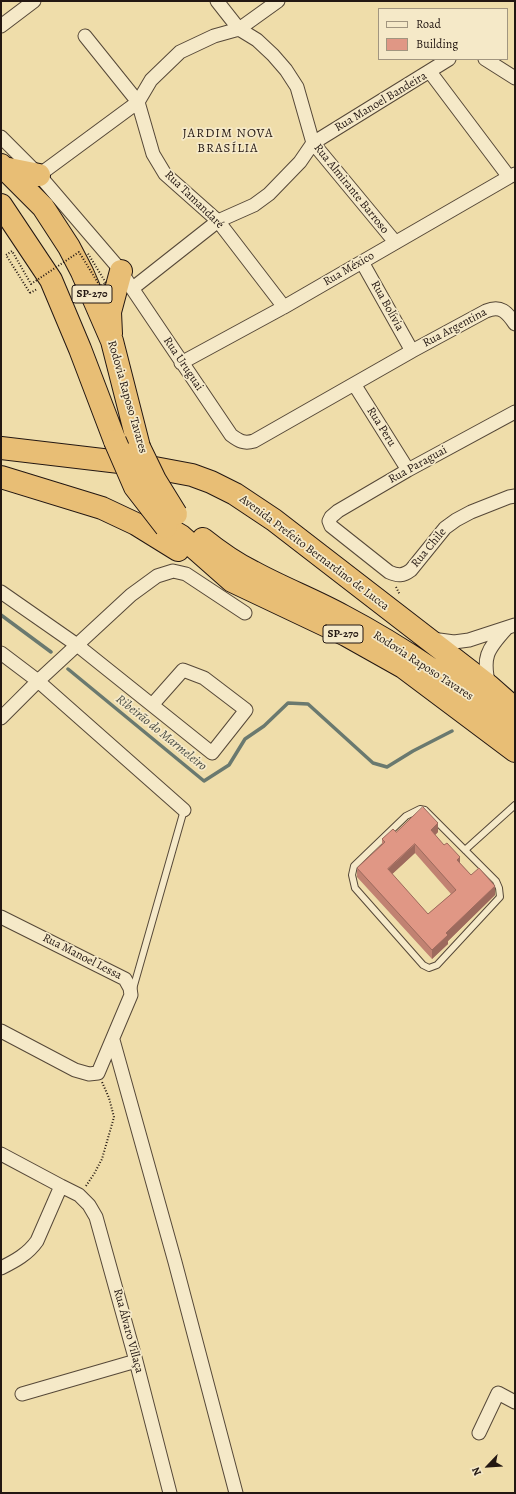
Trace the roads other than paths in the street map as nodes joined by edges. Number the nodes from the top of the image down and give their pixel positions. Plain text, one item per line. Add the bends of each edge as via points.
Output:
1 (34, 1) edge
2 (217, 1) edge
3 (278, 1) edge
4 (1, 26) edge
5 (239, 29) junction
6 (85, 36) dead end
7 (448, 60) edge
8 (487, 60) edge
9 (430, 72) junction
10 (515, 78) edge
11 (138, 102) junction
12 (1, 137) edge
13 (313, 143) junction
14 (2, 167) edge
15 (39, 175) junction
16 (512, 176) edge
17 (1, 205) edge
18 (218, 220) junction
19 (395, 242) junction
20 (362, 262) junction
21 (127, 279) junction
22 (284, 307) junction
23 (515, 324) edge
24 (112, 341) junction
25 (412, 351) junction
26 (181, 362) junction
27 (354, 384) junction
28 (515, 412) edge
29 (1, 448) edge
30 (408, 470) junction
31 (1, 477) edge
32 (515, 496) edge
33 (171, 521) junction
34 (331, 526) joint
35 (232, 581) junction
36 (1, 592) edge
37 (245, 613) dead end
38 (511, 627) edge
39 (428, 639) junction
40 (77, 645) junction
41 (1, 653) edge
42 (38, 681) junction
43 (489, 686) junction
44 (152, 705) junction
45 (515, 709) edge
46 (1, 718) edge
47 (515, 729) edge
48 (515, 751) edge
49 (515, 805) edge
50 (184, 810) joint
51 (465, 850) junction
52 (1, 917) edge
53 (131, 995) junction
54 (1, 1031) edge
55 (113, 1040) junction
56 (1, 1154) edge
57 (61, 1186) junction
58 (1, 1268) edge
59 (136, 1361) junction
60 (22, 1394) dead end
61 (515, 1402) edge
62 (479, 1433) dead end
63 (170, 1493) edge
64 (236, 1493) edge

1 - 4 street
2 - 5 street, Rua Almirante Barroso
3 - 5 street
5 - 11 street via 214,36 180,52 151,80
5 - 13 street, Rua Almirante Barroso via 257,40 290,75 297,87
6 - 11 street
7 - 9 street, Rua Manoel Bandeira
8 - 10 street
9 - 13 street, Rua Manoel Bandeira
9 - 16 street
11 - 15 street
11 - 18 street, Rua Tamandaré via 154,154 166,174
12 - 15 street, Rua Uruguai
13 - 18 street via 300,162 269,194 254,205
13 - 19 street, Rua Almirante Barroso
14 - 15 highway
14 - 24 highway, Rodovia Raposo Tavares / SP-270 via 43,207 69,247
15 - 21 street, Rua Uruguai
16 - 19 street, Rua México
17 - 33 highway, Rodovia Raposo Tavares / SP-270, bridge via 51,280 135,488
18 - 21 street
18 - 22 street, Rua Tamandaré
19 - 20 street, Rua México
20 - 22 street, Rua México
20 - 25 street, Rua Bolívia
21 - 24 highway via 110,312
21 - 26 street, Rua Uruguai
22 - 26 street, Rua México
23 - 25 street, Rua Argentina via 506,313 494,307
24 - 33 highway, Rodovia Raposo Tavares / SP-270, bridge via 139,447
25 - 27 street, Rua Uruguai
26 - 27 street, Rua Uruguai via 231,435 243,442 254,441
27 - 30 street, Rua Peru
28 - 30 street, Rua Paraguai
29 - 39 highway, Avenida Prefeito Bernardino de Lucca via 128,463 192,475 211,482 235,494 274,520
30 - 34 street, Rua Paraguai via 338,511 329,521
31 - 35 highway via 102,508 136,524
32 - 34 street, Rua Chile via 456,520 445,528 411,570 396,576
33 - 35 highway, Rodovia Raposo Tavares / SP-270 via 181,536
33 - 47 highway, Rodovia Raposo Tavares / SP-270 via 192,530 246,568 383,638 455,685
35 - 48 highway, Rodovia Raposo Tavares / SP-270 via 346,635 403,667
36 - 40 street
37 - 40 street via 186,574 173,571 157,576 131,595
38 - 39 street via 469,640 454,642
38 - 43 street via 488,652 485,669
39 - 43 highway, Avenida Prefeito Bernardino de Lucca
40 - 42 street
40 - 44 street
41 - 42 street
42 - 46 street
42 - 50 street
43 - 45 highway, Avenida Prefeito Bernardino de Lucca
44 - 44 street via 212,753 246,710 204,678 183,670
49 - 51 lane
50 - 53 lane
51 - 51 lane via 496,881 500,898 437,965 429,968 423,965 355,888 352,875 354,866 406,816 420,809 425,810
52 - 53 street, Rua Manoel Lessa via 125,979
53 - 55 street, Rua Manoel Lessa
54 - 55 street, Rua Manoel Lessa via 75,1070 89,1074 98,1073
55 - 64 street via 178,1270
56 - 57 street
57 - 58 street via 32,1249
57 - 59 street, Rua Álvaro Villaça via 79,1195 96,1217
59 - 60 street
59 - 63 street, Rua Álvaro Villaça
61 - 62 street via 498,1393

